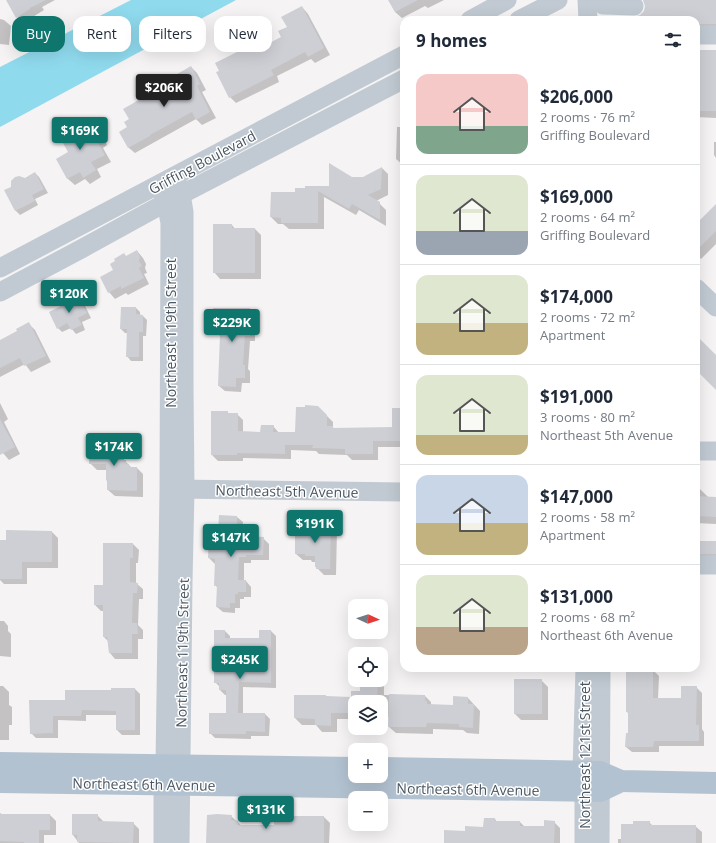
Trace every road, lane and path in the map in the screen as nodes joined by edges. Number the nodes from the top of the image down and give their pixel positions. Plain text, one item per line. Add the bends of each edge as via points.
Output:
1 (507, 0) edge
2 (558, 0) edge
3 (599, 6) edge
4 (634, 6) dead end
5 (477, 16) edge
6 (527, 16) edge
7 (591, 16) edge
8 (700, 35) edge
9 (716, 35) edge
10 (400, 57) edge
11 (400, 81) edge
12 (167, 180) junction
13 (173, 198) junction
14 (0, 268) edge
15 (0, 292) edge
16 (700, 292) edge
17 (716, 307) edge
18 (700, 451) edge
19 (716, 451) edge
20 (177, 490) junction
21 (400, 492) edge
22 (700, 565) edge
23 (716, 565) edge
24 (585, 672) edge
25 (601, 672) edge
26 (0, 763) edge
27 (348, 768) edge
28 (388, 768) edge
29 (172, 775) junction
30 (592, 781) junction
31 (0, 782) edge
32 (716, 783) edge
33 (163, 843) edge
34 (180, 843) edge
35 (584, 843) edge
36 (600, 843) edge

1 - 5 street
2 - 6 street
3 - 4 street
3 - 7 street
8 - 9 street
10 - 12 street, Griffing Boulevard
11 - 13 street, Griffing Boulevard
12 - 13 street, Northeast 119th Street
12 - 14 street, Griffing Boulevard
13 - 15 street, Griffing Boulevard
13 - 20 street, Northeast 119th Street via 168,212
16 - 17 street
18 - 19 street
20 - 21 street, Northeast 5th Avenue
20 - 29 street, Northeast 119th Street via 183,582
22 - 23 street
24 - 30 street, Northeast 121st Street
25 - 30 street, Northeast 121st Street
26 - 29 main road, Northeast 6th Avenue
27 - 29 main road, Northeast 6th Avenue
28 - 30 main road, Northeast 6th Avenue
29 - 30 main road, Northeast 6th Avenue
29 - 31 main road, Northeast 6th Avenue
29 - 33 street, Northeast 119th Street
29 - 34 street, Northeast 119th Street
30 - 32 main road, Northeast 6th Avenue
30 - 35 street, Northeast 121st Street
30 - 36 street, Northeast 121st Street

